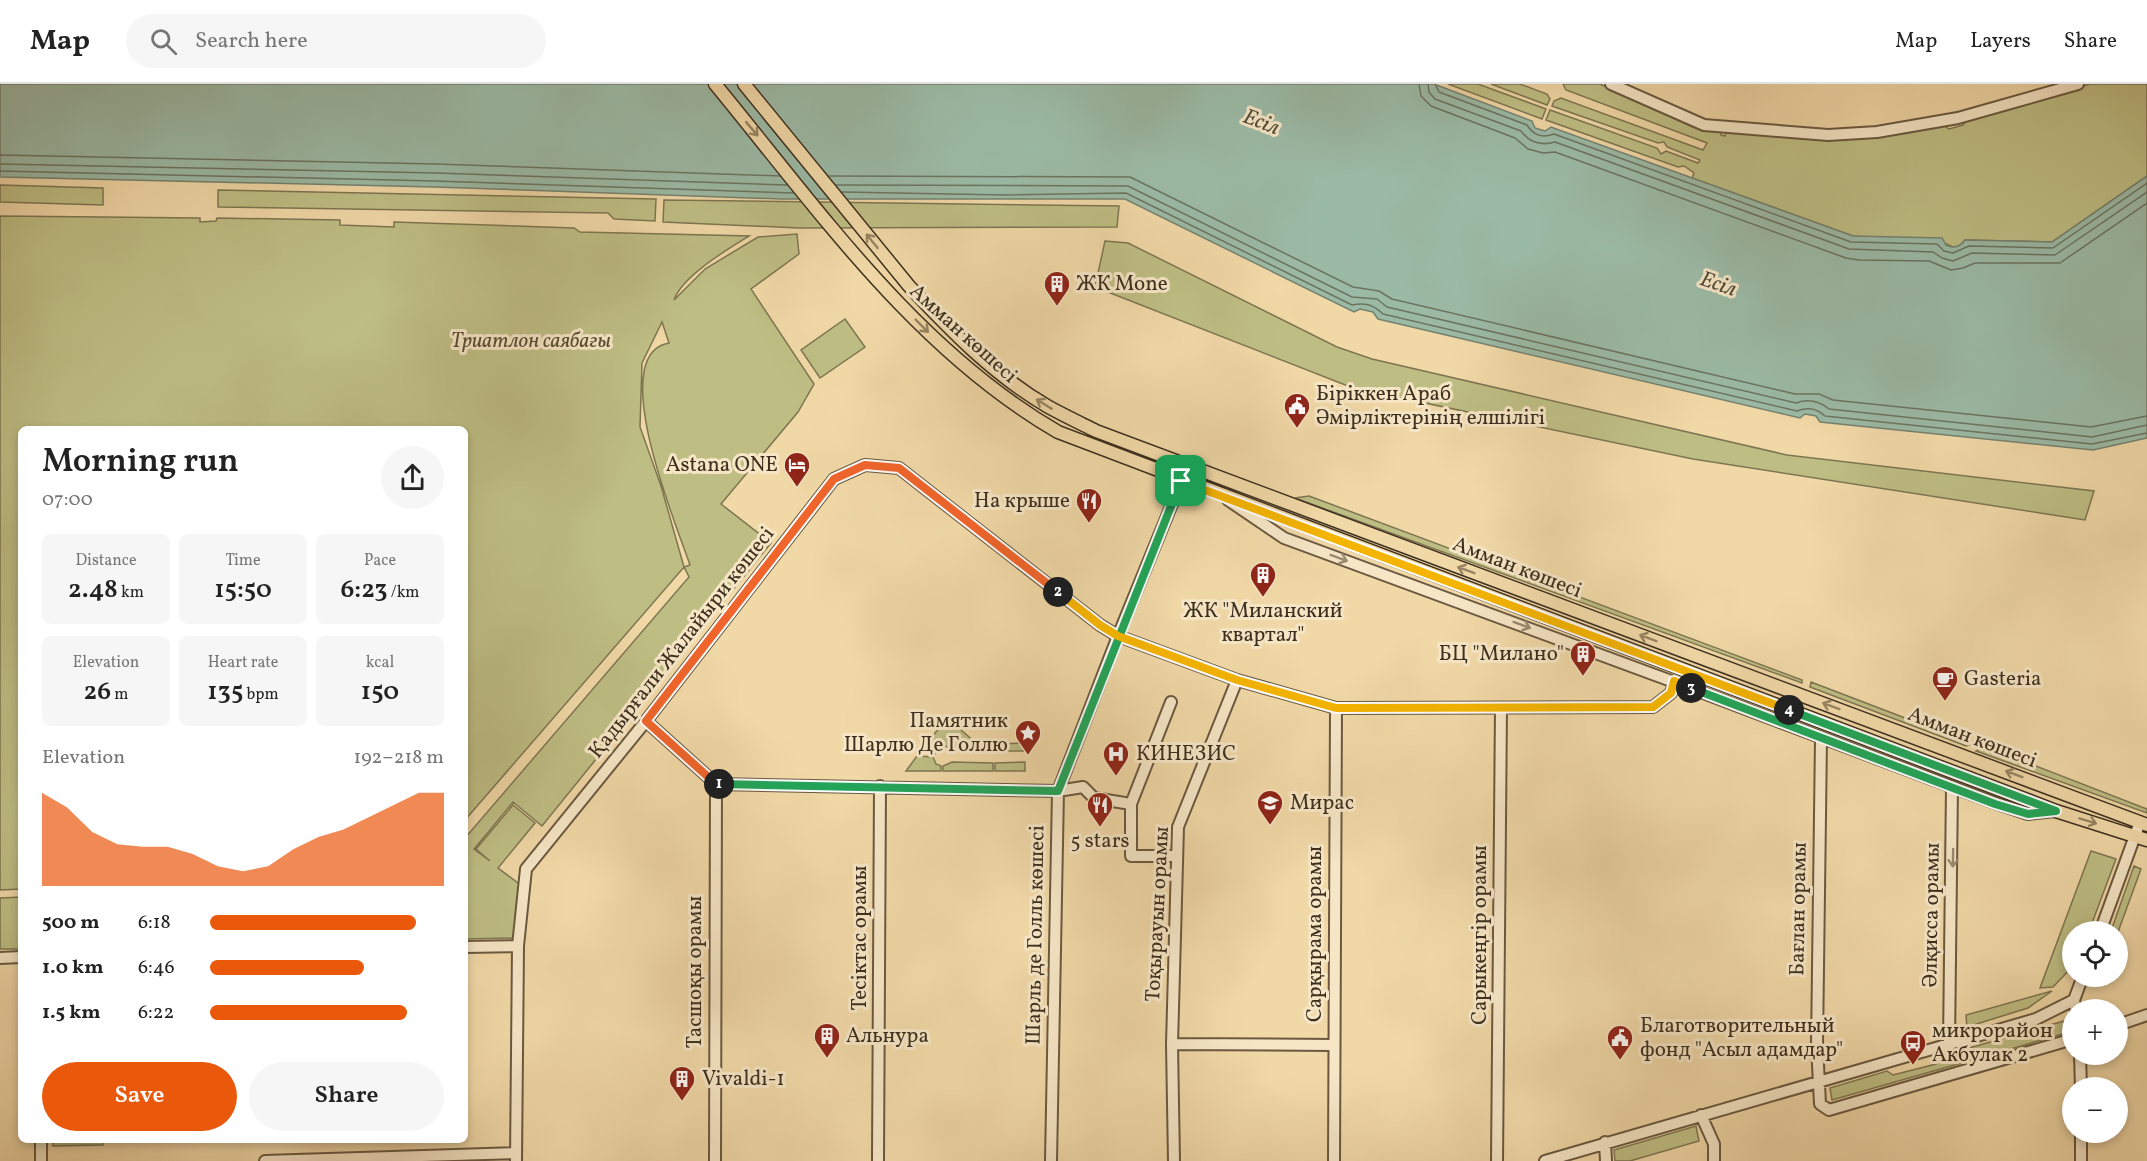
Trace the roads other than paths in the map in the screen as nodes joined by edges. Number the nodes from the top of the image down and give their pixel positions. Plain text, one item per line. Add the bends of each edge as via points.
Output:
1 (715, 84) edge
2 (744, 84) edge
3 (1611, 84) edge
4 (2078, 84) edge
5 (1188, 465) junction
6 (1181, 481) junction
7 (1220, 495) junction
8 (1118, 636) junction
9 (1237, 680) junction
10 (1674, 681) junction
11 (1171, 702) dead end
12 (1336, 708) junction
13 (1501, 708) junction
14 (646, 721) junction
15 (1821, 738) junction
16 (716, 784) junction
17 (880, 786) junction
18 (1952, 787) junction
19 (1058, 791) junction
20 (1131, 804) junction
21 (2056, 811) junction
22 (2143, 824) edge
23 (2141, 838) edge
24 (1177, 856) junction
25 (2105, 921) edge
26 (518, 946) junction
27 (468, 947) edge
28 (18, 957) edge
29 (0, 958) edge
30 (2062, 1010) edge
31 (2147, 1015) edge
32 (2128, 1021) edge
33 (2062, 1042) edge
34 (1172, 1044) junction
35 (1949, 1044) junction
36 (1334, 1045) junction
37 (1817, 1080) junction
38 (1701, 1115) junction
39 (1605, 1142) junction
40 (40, 1143) edge
41 (2081, 1143) edge
42 (516, 1157) edge
43 (41, 1161) edge
44 (265, 1161) edge
45 (715, 1161) edge
46 (878, 1161) edge
47 (1051, 1161) edge
48 (1174, 1161) edge
49 (1334, 1161) edge
50 (1497, 1161) edge
51 (1545, 1161) edge
52 (1606, 1161) edge
53 (1714, 1161) edge
54 (2081, 1161) edge

1 -> 6 main road, Амман көшесі via 880,284 959,362 1020,410 1079,441
5 -> 2 main road, Амман көшесі via 1096,431 1046,406 967,346 909,286
3 - 4 street via 1704,124 1851,135 1958,118
5 - 6 street, Шарль де Голль көшесі
22 -> 5 main road, Амман көшесі
6 - 7 main road, Амман көшесі
6 - 8 street, Шарль де Голль көшесі
7 -> 10 street, Амман көшесі via 1284,538
7 - 21 main road, Амман көшесі
8 - 9 street, Қадырғали Жалайыри көшесі
8 - 14 street, Қадырғали Жалайыри көшесі via 899,468 865,465 834,479
8 - 19 street, Шарль де Голль көшесі
9 - 12 street, Қадырғали Жалайыри көшесі
9 - 24 street, Тоқырауын орамы via 1178,827
10 - 13 street, Қадырғали Жалайыри көшесі via 1671,693 1653,707
10 - 15 street, Амман көшесі
11 - 20 street
12 - 13 street, Қадырғали Жалайыри көшесі
12 - 36 street, Сарқырама орамы
13 - 50 street, Сарыкеңгір орамы
14 - 16 street
14 - 26 street, Қадырғали Жалайыри көшесі via 526,869
15 - 18 street, Амман көшесі
15 - 37 street, Бағлан орамы
16 - 17 street
16 - 45 street, Тасшоқы орамы
17 - 19 street
17 - 46 street, Тесіктас орамы
18 - 21 street, Амман көшесі via 2028,814
18 -> 35 street, Әлқисса орамы
19 - 20 street via 1083,786 1094,798
19 - 47 street, Шарль де Голль көшесі
20 - 24 street via 1131,856
21 -> 23 main road, Амман көшесі
22 - 23 street
23 - 25 street
24 - 34 street, Тоқырауын орамы
26 - 27 street
26 - 42 street, Қадырғали Жалайыри көшесі
28 - 29 street
30 - 35 street
31 - 32 street
33 - 37 street, Бағлан орамы via 1829,1110 1820,1104
34 - 36 street
34 - 48 street, Тоқырауын орамы
35 - 37 street
36 - 49 street, Сарқырама орамы
37 - 38 street
38 - 39 street
38 - 53 street via 1714,1144
39 - 51 street
39 - 52 street
40 - 43 street
41 - 54 street
42 - 44 street

